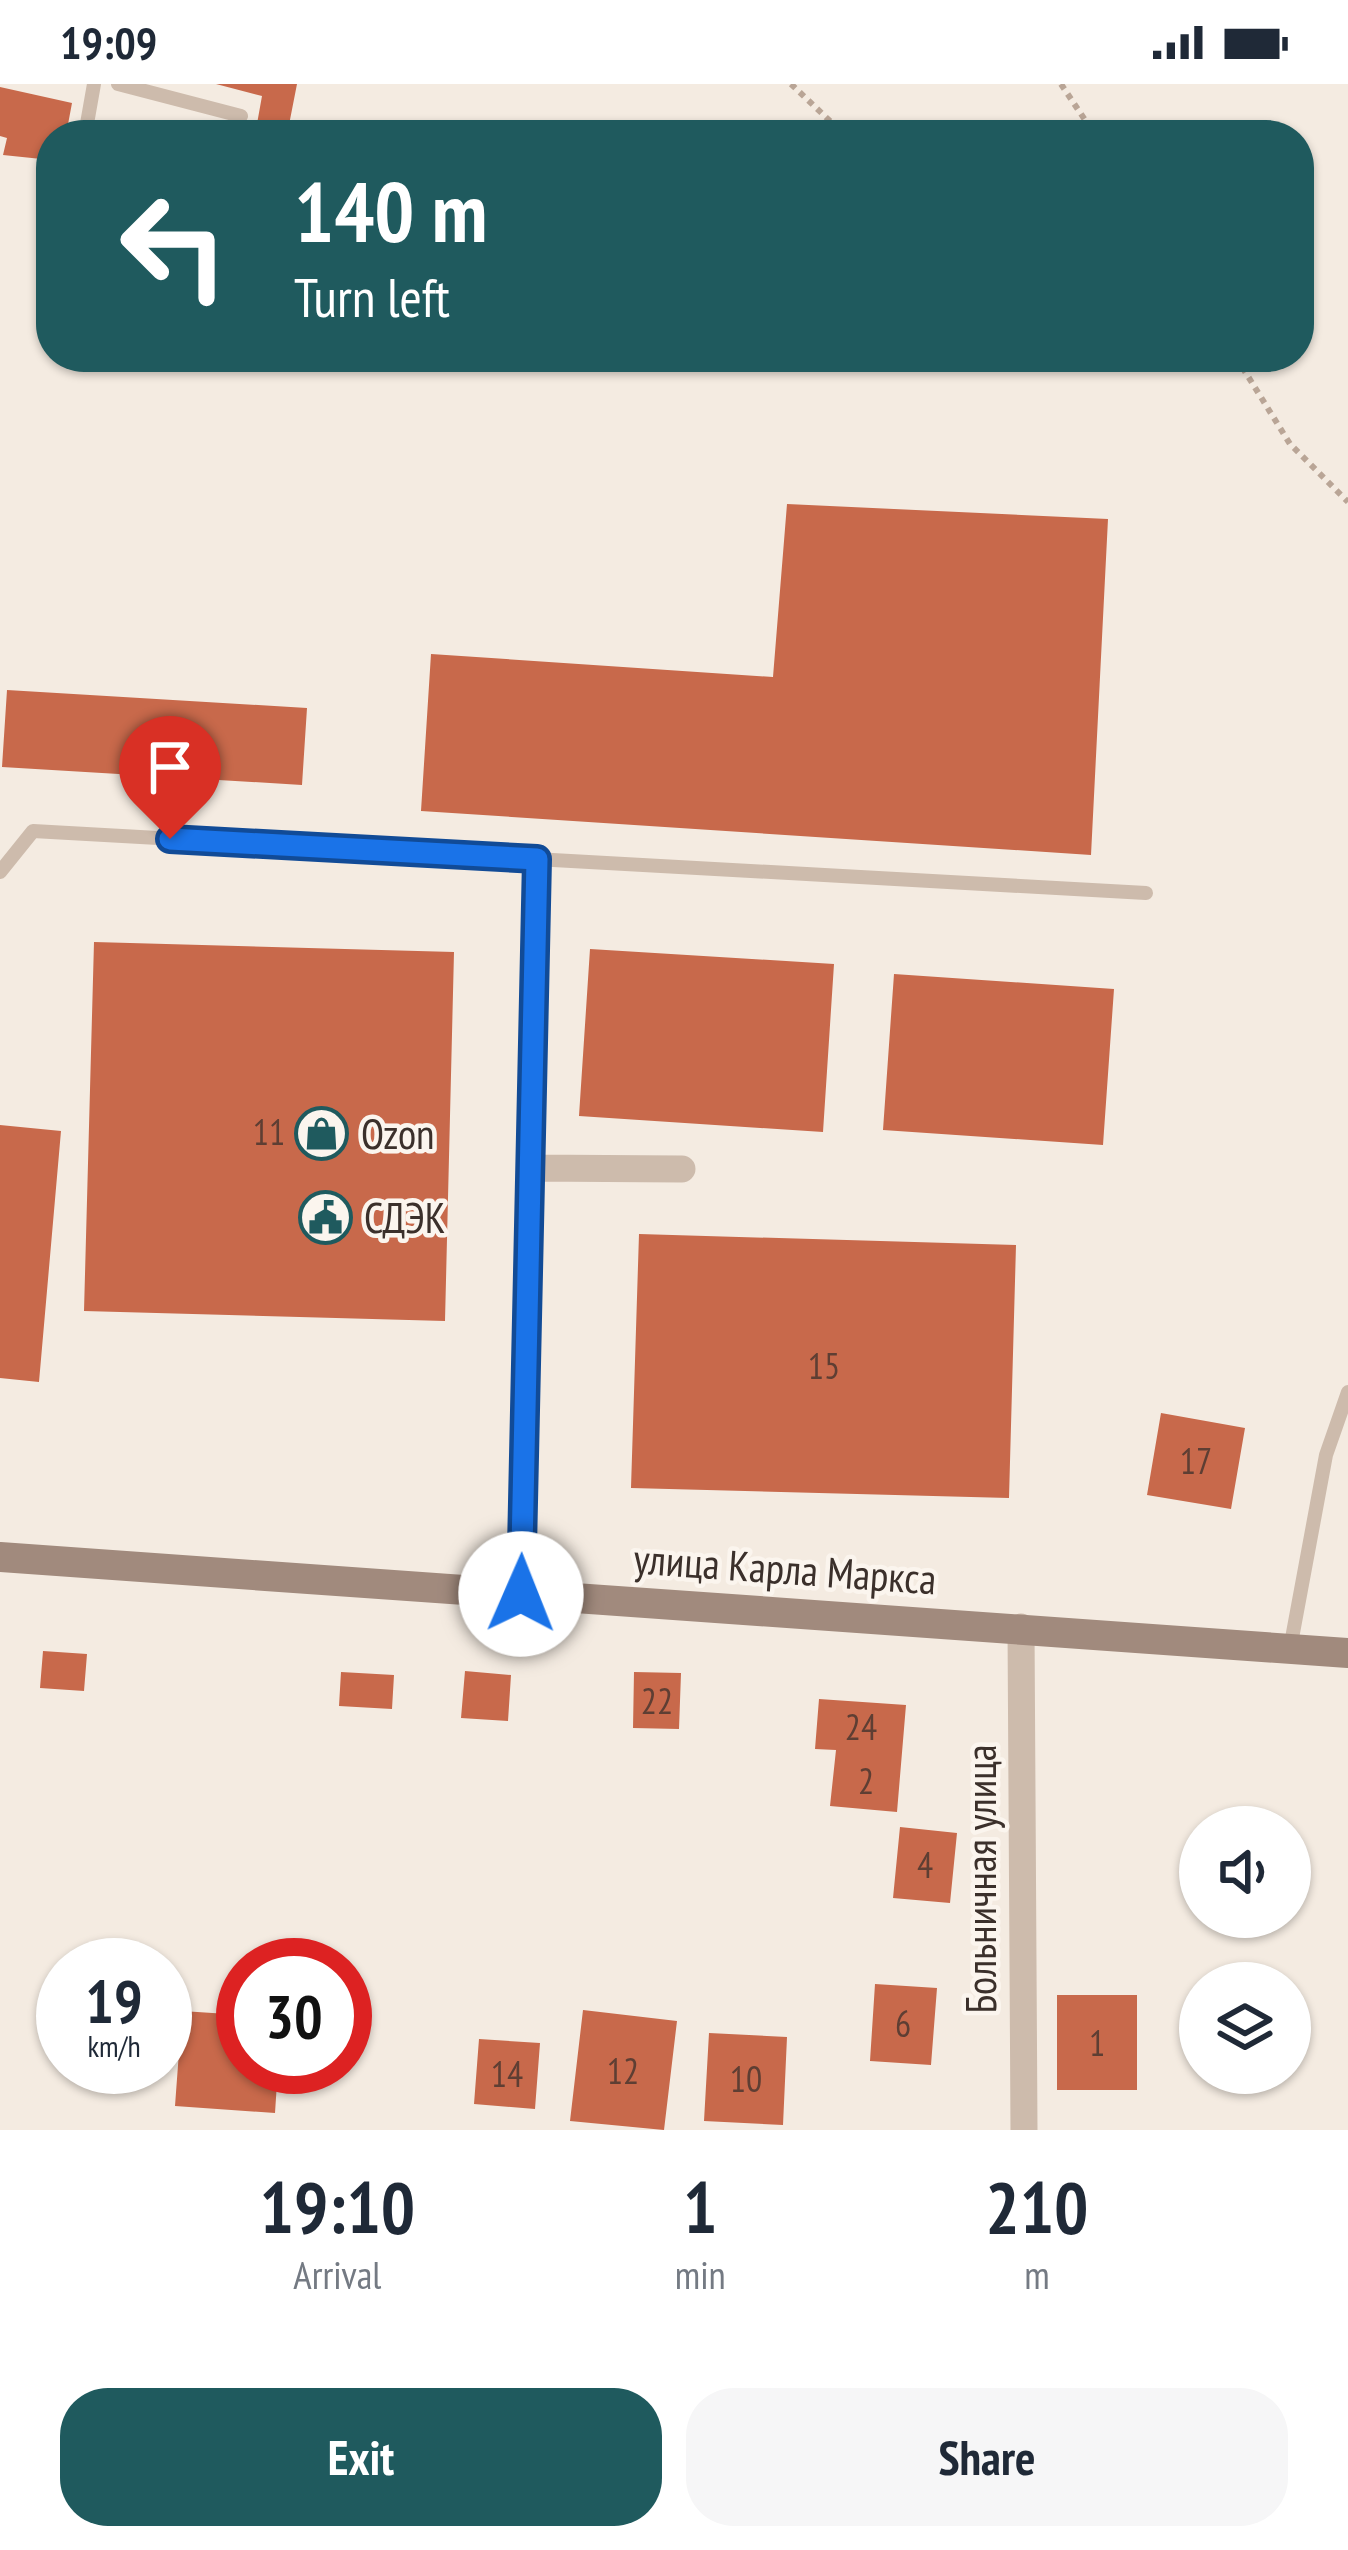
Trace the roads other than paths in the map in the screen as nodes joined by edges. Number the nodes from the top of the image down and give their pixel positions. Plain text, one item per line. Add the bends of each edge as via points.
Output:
1 (94, 84) edge
2 (118, 84) edge
3 (242, 116) dead end
4 (88, 120) edge
5 (537, 859) junction
6 (0, 872) edge
7 (1146, 893) dead end
8 (530, 1168) junction
9 (682, 1169) dead end
10 (1348, 1392) edge
11 (0, 1557) edge
12 (521, 1594) junction
13 (1022, 1627) junction
14 (1290, 1649) junction
15 (1348, 1653) edge
16 (1024, 2130) edge

1 - 4 lane
2 - 3 lane
5 - 6 lane via 33,831
5 - 7 lane
5 - 8 street
8 - 9 street
8 - 12 street
10 - 14 lane via 1326,1455
11 - 12 main road, улица Карла Маркса
12 - 13 main road, улица Карла Маркса
13 - 14 main road, улица Карла Маркса
13 - 16 street, Больничная улица
14 - 15 main road, улица Карла Маркса

